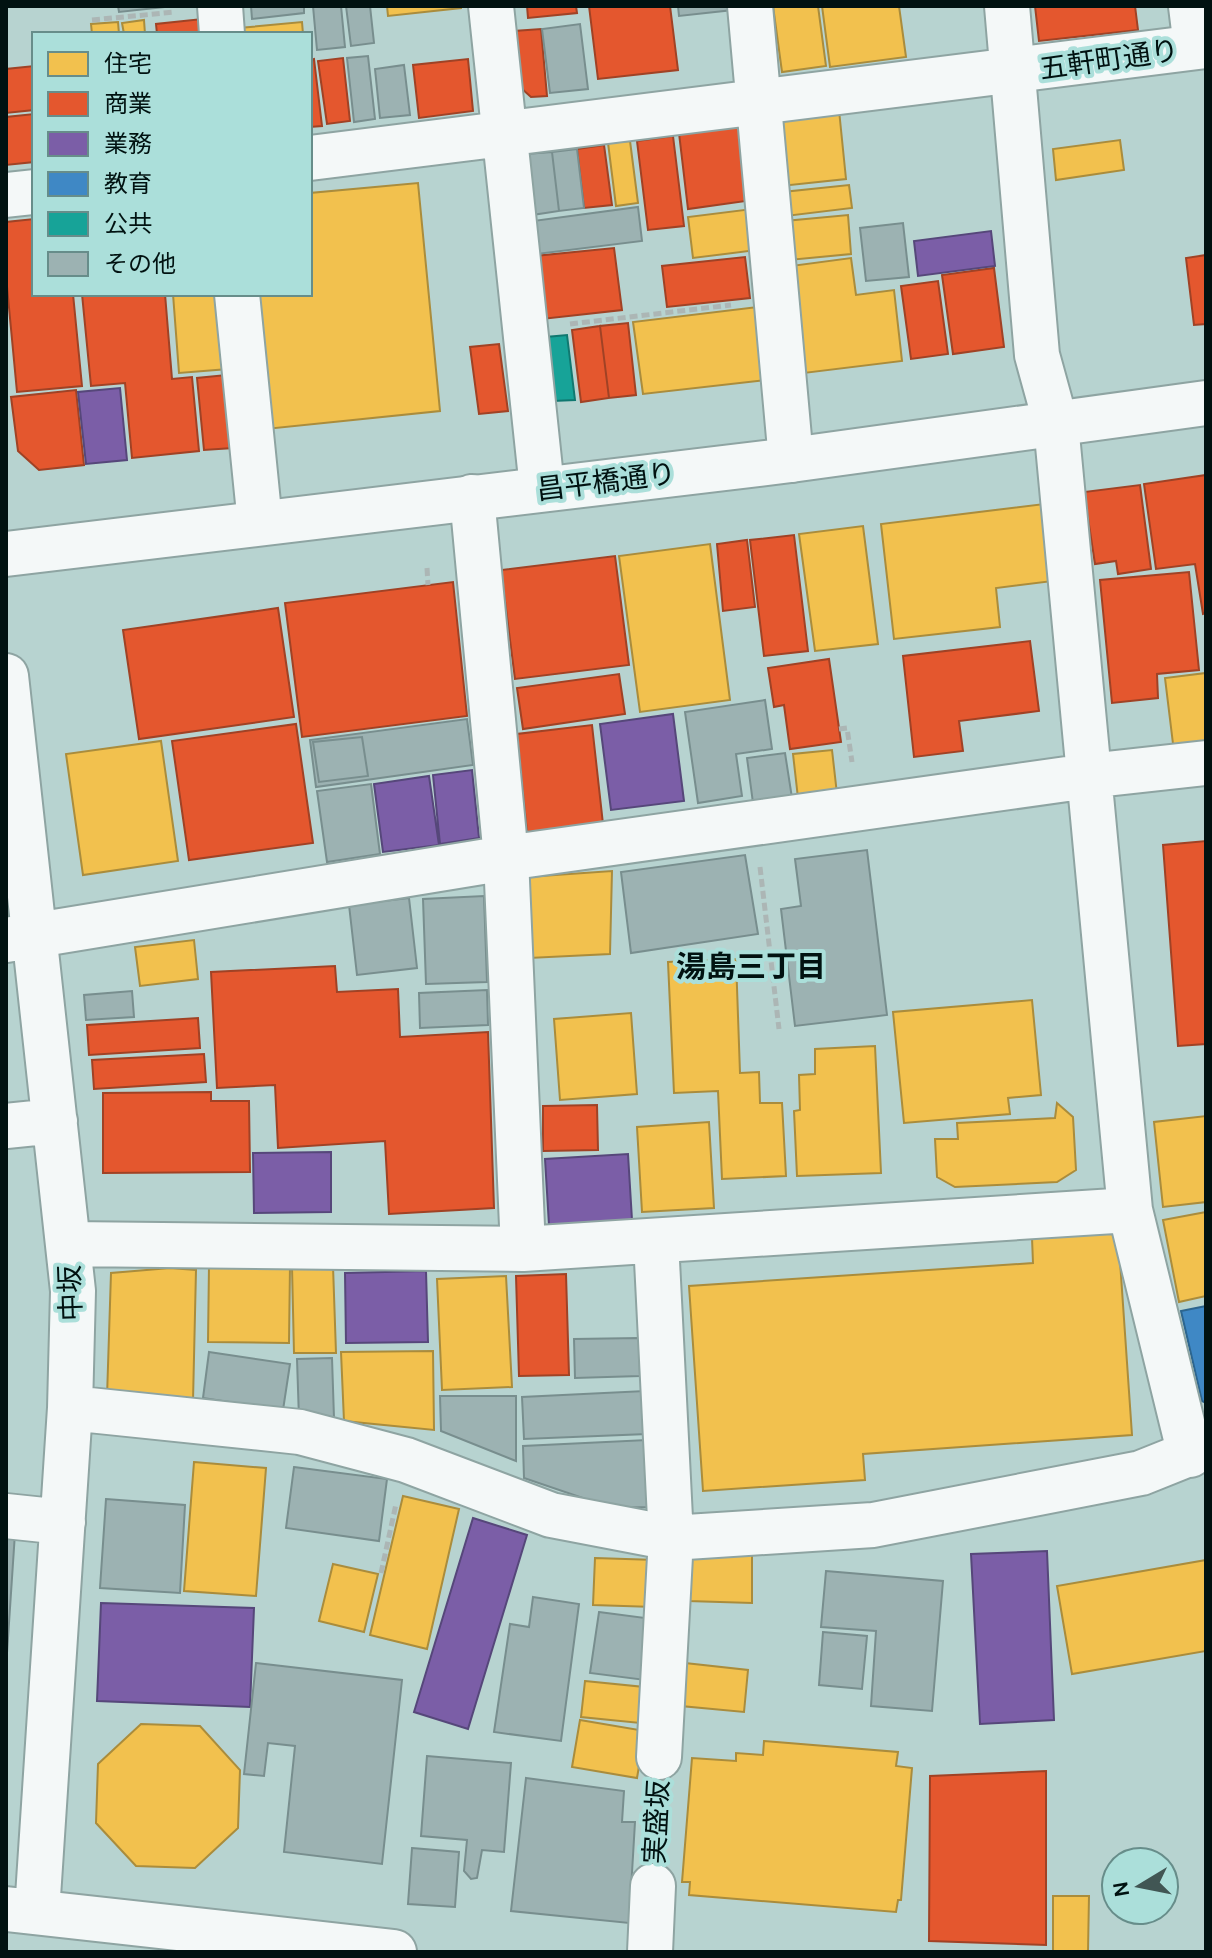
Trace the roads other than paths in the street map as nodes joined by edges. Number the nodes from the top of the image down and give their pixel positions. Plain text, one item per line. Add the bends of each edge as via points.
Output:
1 (491, 6) edge
2 (750, 6) edge
3 (1007, 6) edge
4 (1198, 33) edge
5 (1013, 72) junction
6 (759, 102) junction
7 (504, 134) junction
8 (312, 158) edge
9 (32, 192) edge
10 (6, 195) edge
11 (237, 296) edge
12 (1206, 403) edge
13 (1056, 424) junction
14 (791, 460) junction
15 (542, 488) junction
16 (472, 497) junction
17 (260, 523) junction
18 (6, 554) edge
19 (6, 676) edge
20 (1206, 763) edge
21 (1088, 776) junction
22 (506, 858) junction
23 (20, 937) edge
24 (55, 1121) junction
25 (6, 1126) edge
26 (1130, 1210) junction
27 (656, 1241) junction
28 (68, 1244) junction
29 (523, 1249) junction
30 (70, 1408) junction
31 (1198, 1451) edge
32 (6, 1516) edge
33 (63, 1522) junction
34 (671, 1538) junction
35 (659, 1757) road end
36 (653, 1886) road end
37 (21, 1911) edge
38 (141, 1938) edge
39 (394, 1952) edge
40 (650, 1952) edge

1 - 7 street
2 - 6 street
3 - 5 street
4 - 5 street, 五軒町通り
5 - 6 street, 五軒町通り
5 - 13 street via 1037,355
6 - 7 street, 五軒町通り
6 - 14 street
7 - 8 street, 五軒町通り
7 - 15 street
9 - 10 street
11 - 17 street
12 - 13 street, 昌平橋通り
13 - 14 street, 昌平橋通り
13 - 21 street
14 - 15 street, 昌平橋通り
15 - 16 street, 昌平橋通り
16 - 17 street, 昌平橋通り
16 - 22 street
17 - 18 street, 昌平橋通り
19 - 23 street, 中坂
20 - 21 street
21 - 22 street
21 - 26 street
22 - 23 street
22 - 29 street
23 - 24 street, 中坂
24 - 25 street
24 - 28 street, 中坂
26 - 27 street
26 - 31 street
27 - 29 street
27 - 34 street
28 - 29 street
28 - 30 street, 中坂 via 73,1291
30 - 33 street, 中坂
30 - 34 street via 300,1432 406,1460 551,1515
31 - 34 street via 1141,1473 873,1525
32 - 33 street
33 - 37 street, 中坂
34 - 35 street
36 - 40 street
37 - 38 street
38 - 39 street

